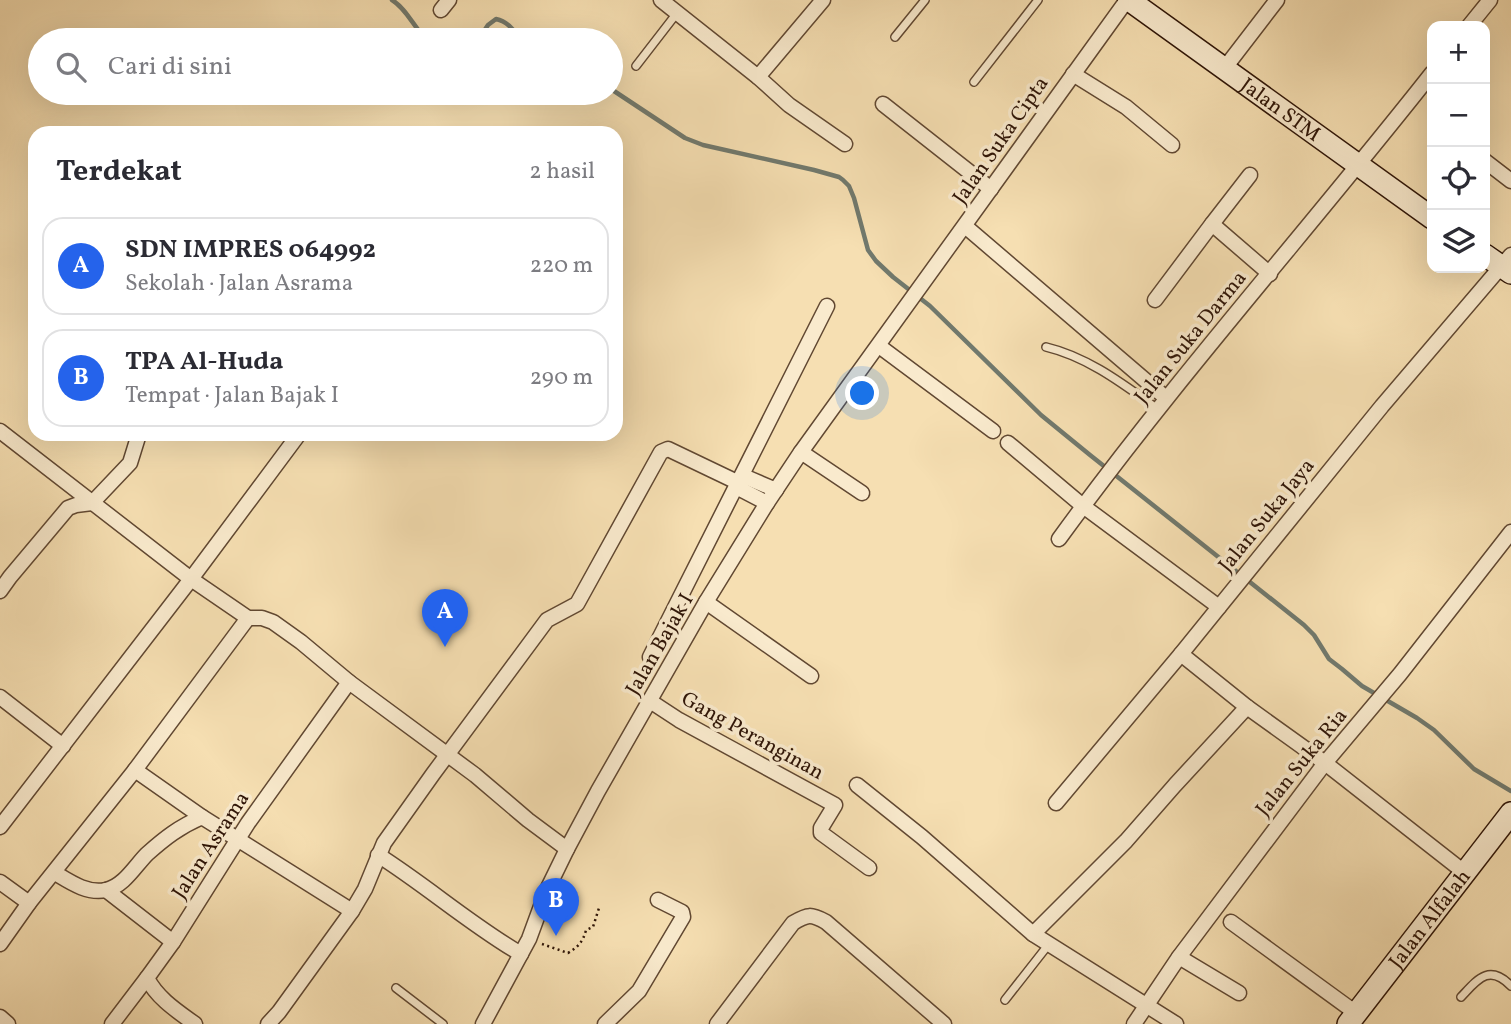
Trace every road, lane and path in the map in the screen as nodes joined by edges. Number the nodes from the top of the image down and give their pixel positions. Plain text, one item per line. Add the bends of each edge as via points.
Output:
1 (661, 0) edge
2 (823, 0) edge
3 (925, 0) edge
4 (1038, 0) edge
5 (1277, 0) edge
6 (1490, 0) edge
7 (1138, 3) edge
8 (677, 13) junction
9 (1473, 21) edge
10 (895, 37) dead end
11 (636, 66) dead end
12 (1224, 69) junction
13 (1073, 74) junction
14 (758, 77) junction
15 (1427, 79) edge
16 (974, 82) dead end
17 (883, 104) dead end
18 (845, 144) dead end
19 (1172, 145) dead end
20 (1490, 165) edge
21 (1359, 166) junction
22 (1250, 175) dead end
23 (1511, 181) edge
24 (991, 189) junction
25 (1427, 214) edge
26 (1212, 224) junction
27 (965, 226) junction
28 (1502, 262) edge
29 (1269, 274) junction
30 (1155, 300) dead end
31 (907, 305) joint
32 (827, 306) dead end
33 (879, 346) junction
34 (1046, 347) dead end
35 (1162, 403) junction
36 (0, 431) edge
37 (993, 431) dead end
38 (137, 441) edge
39 (294, 441) edge
40 (1008, 443) dead end
41 (802, 452) junction
42 (737, 482) junction
43 (776, 490) junction
44 (862, 493) dead end
45 (92, 503) junction
46 (766, 503) junction
47 (1083, 506) junction
48 (1511, 532) edge
49 (1059, 539) dead end
50 (191, 579) junction
51 (0, 591) edge
52 (706, 602) junction
53 (1219, 607) junction
54 (248, 618) junction
55 (1181, 654) junction
56 (650, 657) dead end
57 (811, 676) dead end
58 (349, 681) junction
59 (0, 697) edge
60 (650, 701) junction
61 (1247, 707) junction
62 (63, 746) junction
63 (448, 755) junction
64 (1325, 763) junction
65 (135, 770) junction
66 (857, 785) dead end
67 (1056, 803) dead end
68 (1511, 813) edge
69 (202, 817) junction
70 (0, 827) edge
71 (238, 839) junction
72 (567, 849) junction
73 (378, 855) junction
74 (869, 868) dead end
75 (1464, 872) junction
76 (55, 873) junction
77 (0, 882) edge
78 (106, 890) junction
79 (658, 900) dead end
80 (29, 903) junction
81 (599, 908) dead end
82 (352, 911) junction
83 (1231, 922) dead end
84 (1033, 934) junction
85 (529, 939) junction
86 (173, 942) junction
87 (0, 944) edge
88 (1049, 944) junction
89 (521, 954) junction
90 (1179, 957) junction
91 (147, 978) junction
92 (1511, 986) edge
93 (396, 988) dead end
94 (1238, 993) dead end
95 (1461, 998) dead end
96 (1005, 1000) dead end
97 (1147, 1006) junction
98 (0, 1017) edge
99 (1352, 1019) edge
100 (8, 1024) edge
101 (112, 1024) edge
102 (195, 1024) edge
103 (268, 1024) edge
104 (443, 1024) edge
105 (483, 1024) edge
106 (605, 1024) edge
107 (717, 1024) edge
108 (944, 1024) edge
109 (1133, 1024) edge
110 (1176, 1024) edge

1 - 8 street
2 - 14 street
3 - 10 lane
4 - 16 lane
5 - 12 street
6 - 9 street
7 - 12 street, Jalan STM
7 - 13 street, Jalan Suka Cipta
8 - 11 lane
8 - 14 street
12 - 21 street, Jalan STM
13 - 19 street via 1126,107
13 - 24 street, Jalan Suka Cipta
14 - 18 street
15 - 21 street, Jalan Suka Darma
17 - 24 street
20 - 23 street
21 - 25 street, Jalan STM
21 - 29 street, Jalan Suka Darma
22 - 26 street
24 - 27 street, Jalan Suka Cipta
26 - 29 street
26 - 30 street
27 - 31 street, Jalan Suka Cipta
27 - 35 street
28 - 53 street, Jalan Suka Jaya
29 - 35 street, Jalan Suka Darma
31 - 33 street, Jalan Bajak I
32 - 42 street
33 - 37 street
33 - 41 street, Jalan Bajak I
34 - 35 lane via 1072,354
35 - 47 street, Jalan Suka Darma
36 - 45 street
38 - 45 street via 131,463
39 - 50 street
40 - 47 street
41 - 43 street, Jalan Bajak I
41 - 44 street
42 - 43 street via 748,478
42 - 46 street via 742,490
42 - 56 street
42 - 63 street via 668,449 661,452 577,604 547,620
43 - 46 street, Jalan Bajak I
45 - 50 street
45 - 51 street via 68,508
46 - 52 street, Jalan Bajak I
47 - 49 street, Jalan Suka Darma
47 - 53 street
48 - 64 street, Jalan Suka Ria
50 - 54 street
50 - 62 street
52 - 57 street
52 - 60 street, Jalan Bajak I
53 - 55 street, Jalan Suka Jaya
54 - 58 street via 273,622
54 - 65 street
55 - 61 street
55 - 67 street, Jalan Suka Jaya
58 - 63 street
58 - 71 street, Jalan Asrama
59 - 62 street
60 - 72 street, Jalan Bajak I
60 - 74 street, Gang Peranginan via 835,805 821,834
61 - 64 street
61 - 84 street via 1126,841
62 - 70 street
63 - 72 street
63 - 73 street
64 - 75 street
64 - 90 street, Jalan Suka Ria
65 - 69 street
65 - 76 street
66 - 84 street
68 - 75 street, Jalan Alfalah
69 - 71 street
69 - 78 street via 176,829 119,884
71 - 82 street
71 - 86 street, Jalan Asrama
72 - 85 street, Jalan Bajak I
73 - 82 street
73 - 89 street
75 - 99 street, Jalan Alfalah
76 - 78 street via 76,886
76 - 80 street
77 - 80 street
78 - 86 street
79 - 106 street via 682,912 682,917 639,991
80 - 87 street
81 - 85 path via 593,928 586,930 584,940 568,953
82 - 103 street
83 - 99 street
84 - 88 street
85 - 89 street, Jalan Bajak I
86 - 91 street, Jalan Asrama
88 - 96 lane
88 - 97 street
89 - 105 street, Jalan Bajak I
90 - 94 street
90 - 97 street, Jalan Suka Ria
91 - 101 street, Jalan Asrama
91 - 102 street via 153,990
92 - 95 lane via 1488,975 1480,977
93 - 104 lane
97 - 109 street, Jalan Suka Ria
97 - 110 street
98 - 100 street
107 - 108 street via 793,923 813,915

